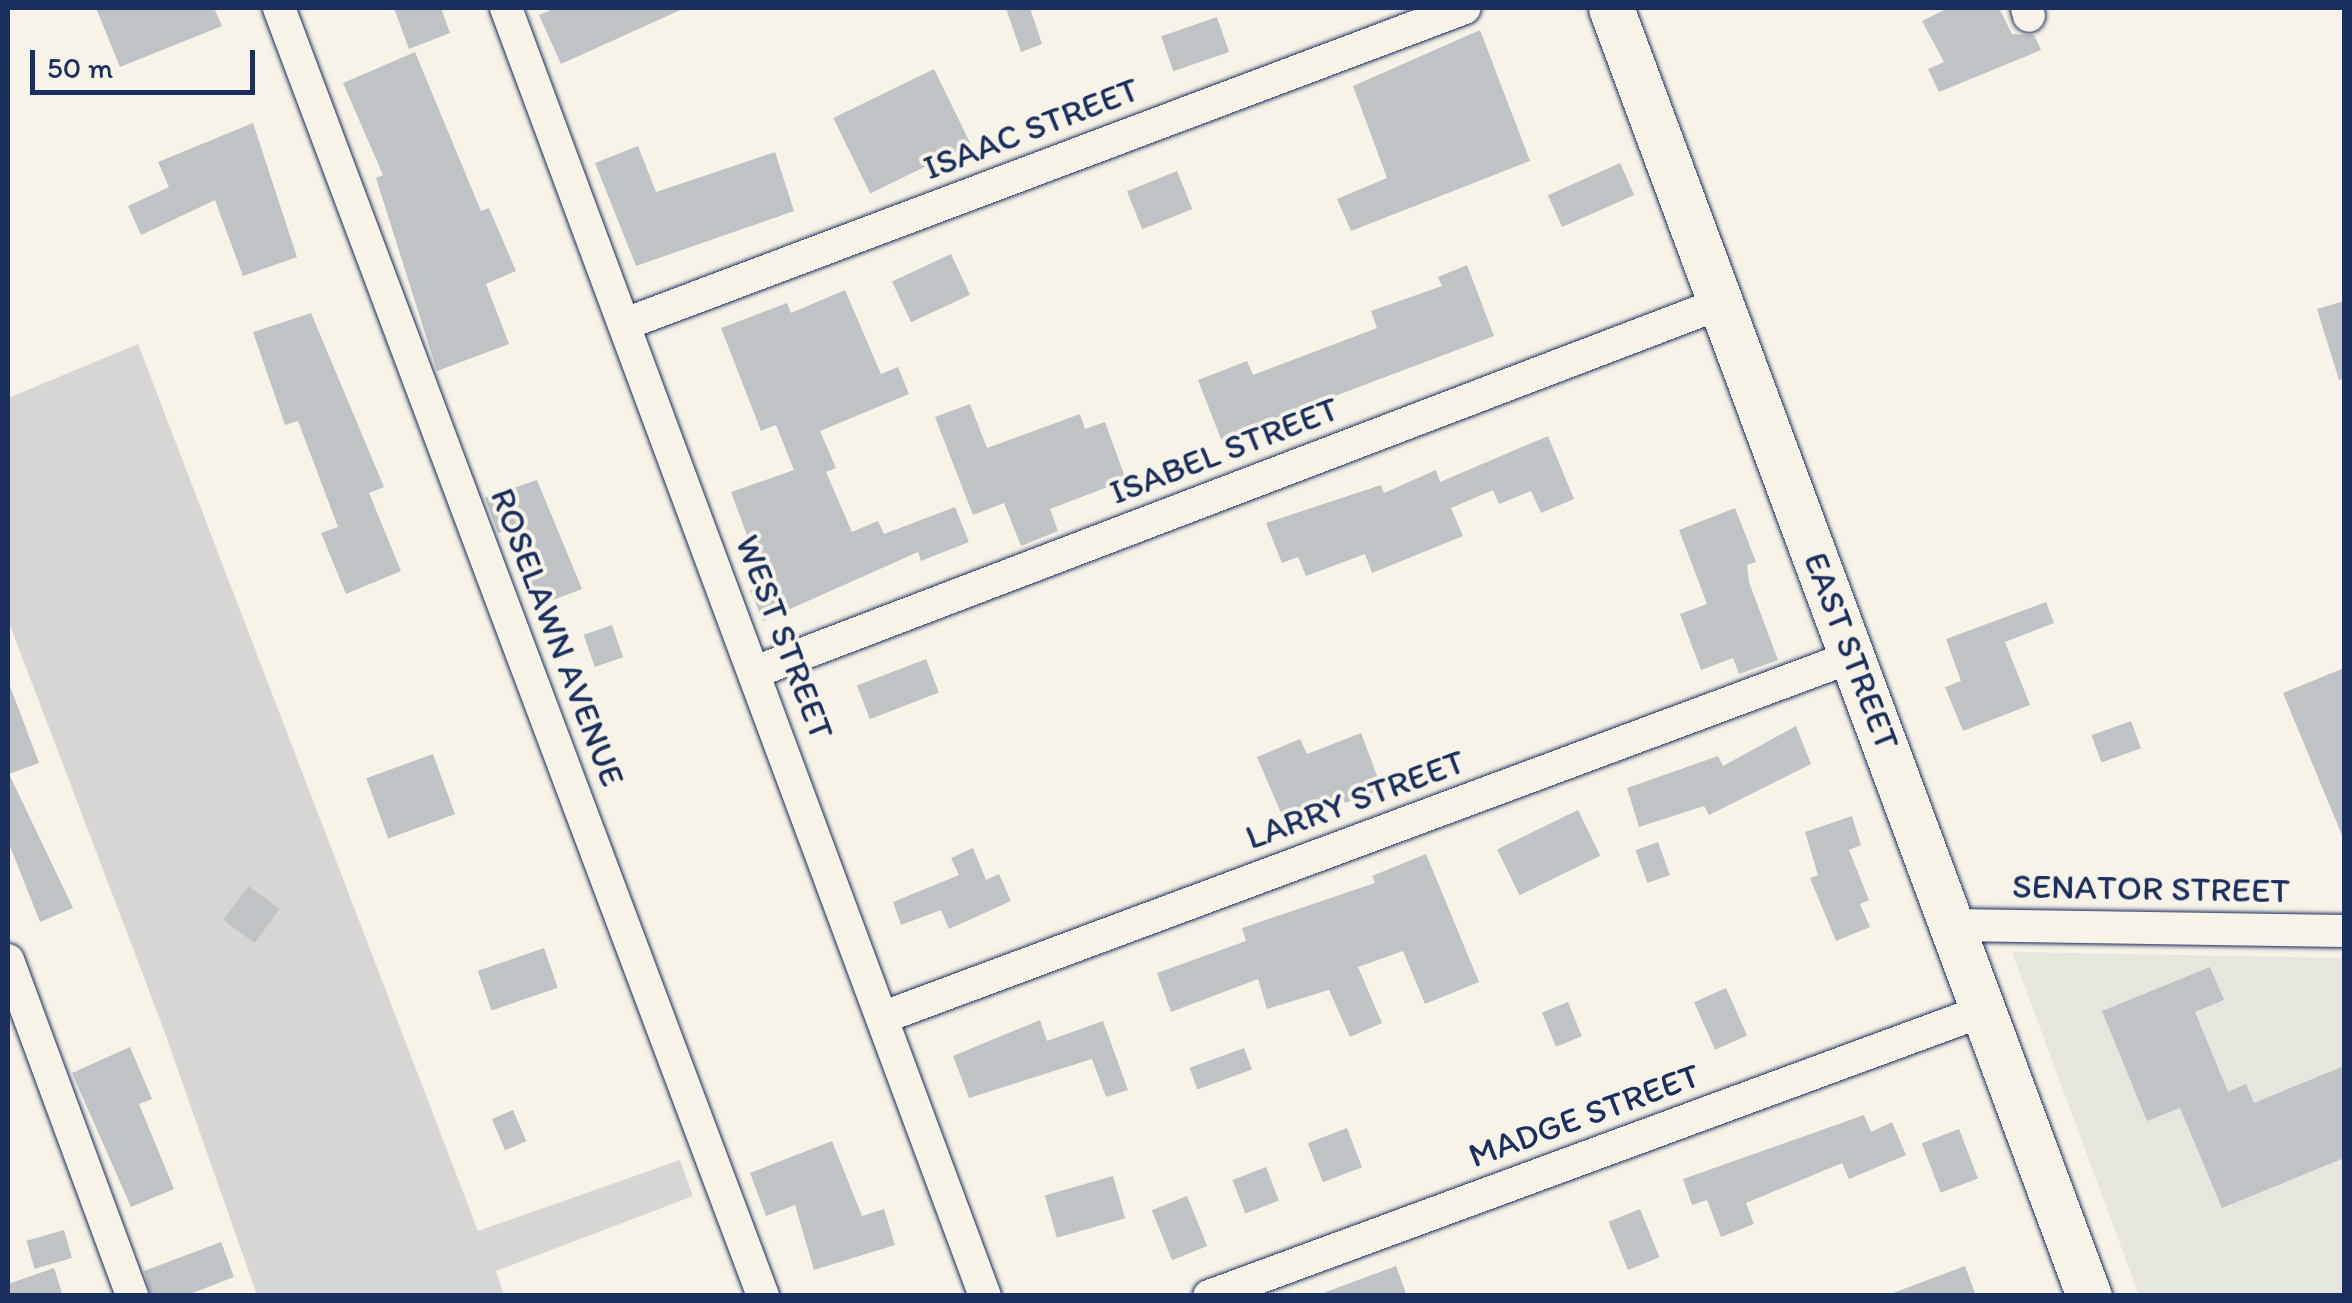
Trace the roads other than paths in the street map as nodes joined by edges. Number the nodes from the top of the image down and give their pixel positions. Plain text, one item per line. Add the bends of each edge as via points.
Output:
1 (279, 8) edge
2 (506, 8) edge
3 (1464, 8) edge
4 (1611, 8) edge
5 (1722, 303) junction
6 (625, 324) junction
7 (1854, 656) junction
8 (755, 672) junction
9 (1956, 924) junction
10 (2344, 931) edge
11 (8, 960) edge
12 (1988, 1009) junction
13 (884, 1017) junction
14 (132, 1296) edge
15 (763, 1296) edge
16 (985, 1296) edge
17 (1209, 1296) edge
18 (2089, 1296) edge

1 - 15 street, ROSELAWN AVENUE
2 - 6 street, WEST STREET
3 - 6 street, ISAAC STREET
4 - 5 street, EAST STREET
5 - 7 street, EAST STREET
5 - 8 street, ISABEL STREET
6 - 8 street, WEST STREET
7 - 9 street, EAST STREET
7 - 13 street, LARRY STREET
8 - 13 street, WEST STREET
9 - 10 street, SENATOR STREET
9 - 12 street, EAST STREET
11 - 14 street
12 - 17 street, MADGE STREET
12 - 18 street, EAST STREET
13 - 16 street, WEST STREET

